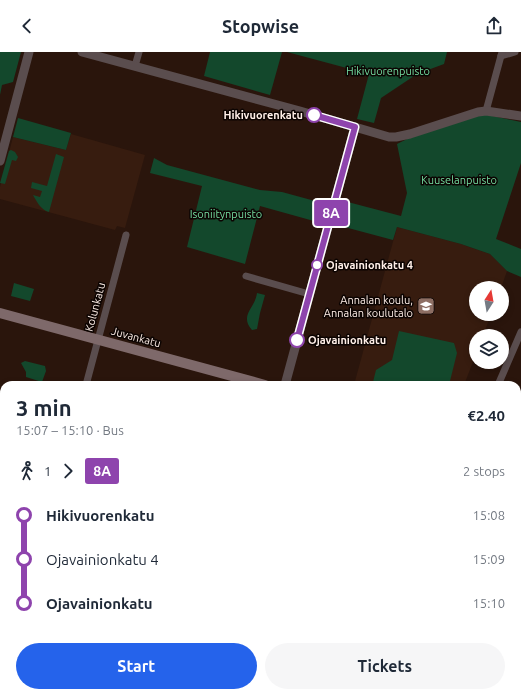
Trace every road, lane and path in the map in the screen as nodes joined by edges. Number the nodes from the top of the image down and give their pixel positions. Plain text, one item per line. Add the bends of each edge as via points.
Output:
1 (29, 52) edge
2 (82, 52) edge
3 (139, 52) edge
4 (514, 52) edge
5 (501, 54) edge
6 (135, 66) junction
7 (486, 111) junction
8 (521, 116) edge
9 (355, 127) junction
10 (0, 161) edge
11 (126, 235) dead end
12 (246, 276) dead end
13 (310, 294) junction
14 (0, 313) edge
15 (521, 332) edge
16 (98, 339) junction
17 (87, 381) edge
18 (250, 381) edge
19 (286, 381) edge
20 (500, 381) edge

1 - 10 street
2 - 6 street
3 - 6 street
4 - 5 street
5 - 7 street
6 - 9 street
7 - 8 street
7 - 9 street via 396,137
9 - 13 street
11 - 16 street, Kolunkatu
12 - 13 street
13 - 19 street
14 - 16 main road, Juvankatu
15 - 20 street
16 - 17 street, Kolunkatu
16 - 18 main road, Juvankatu

